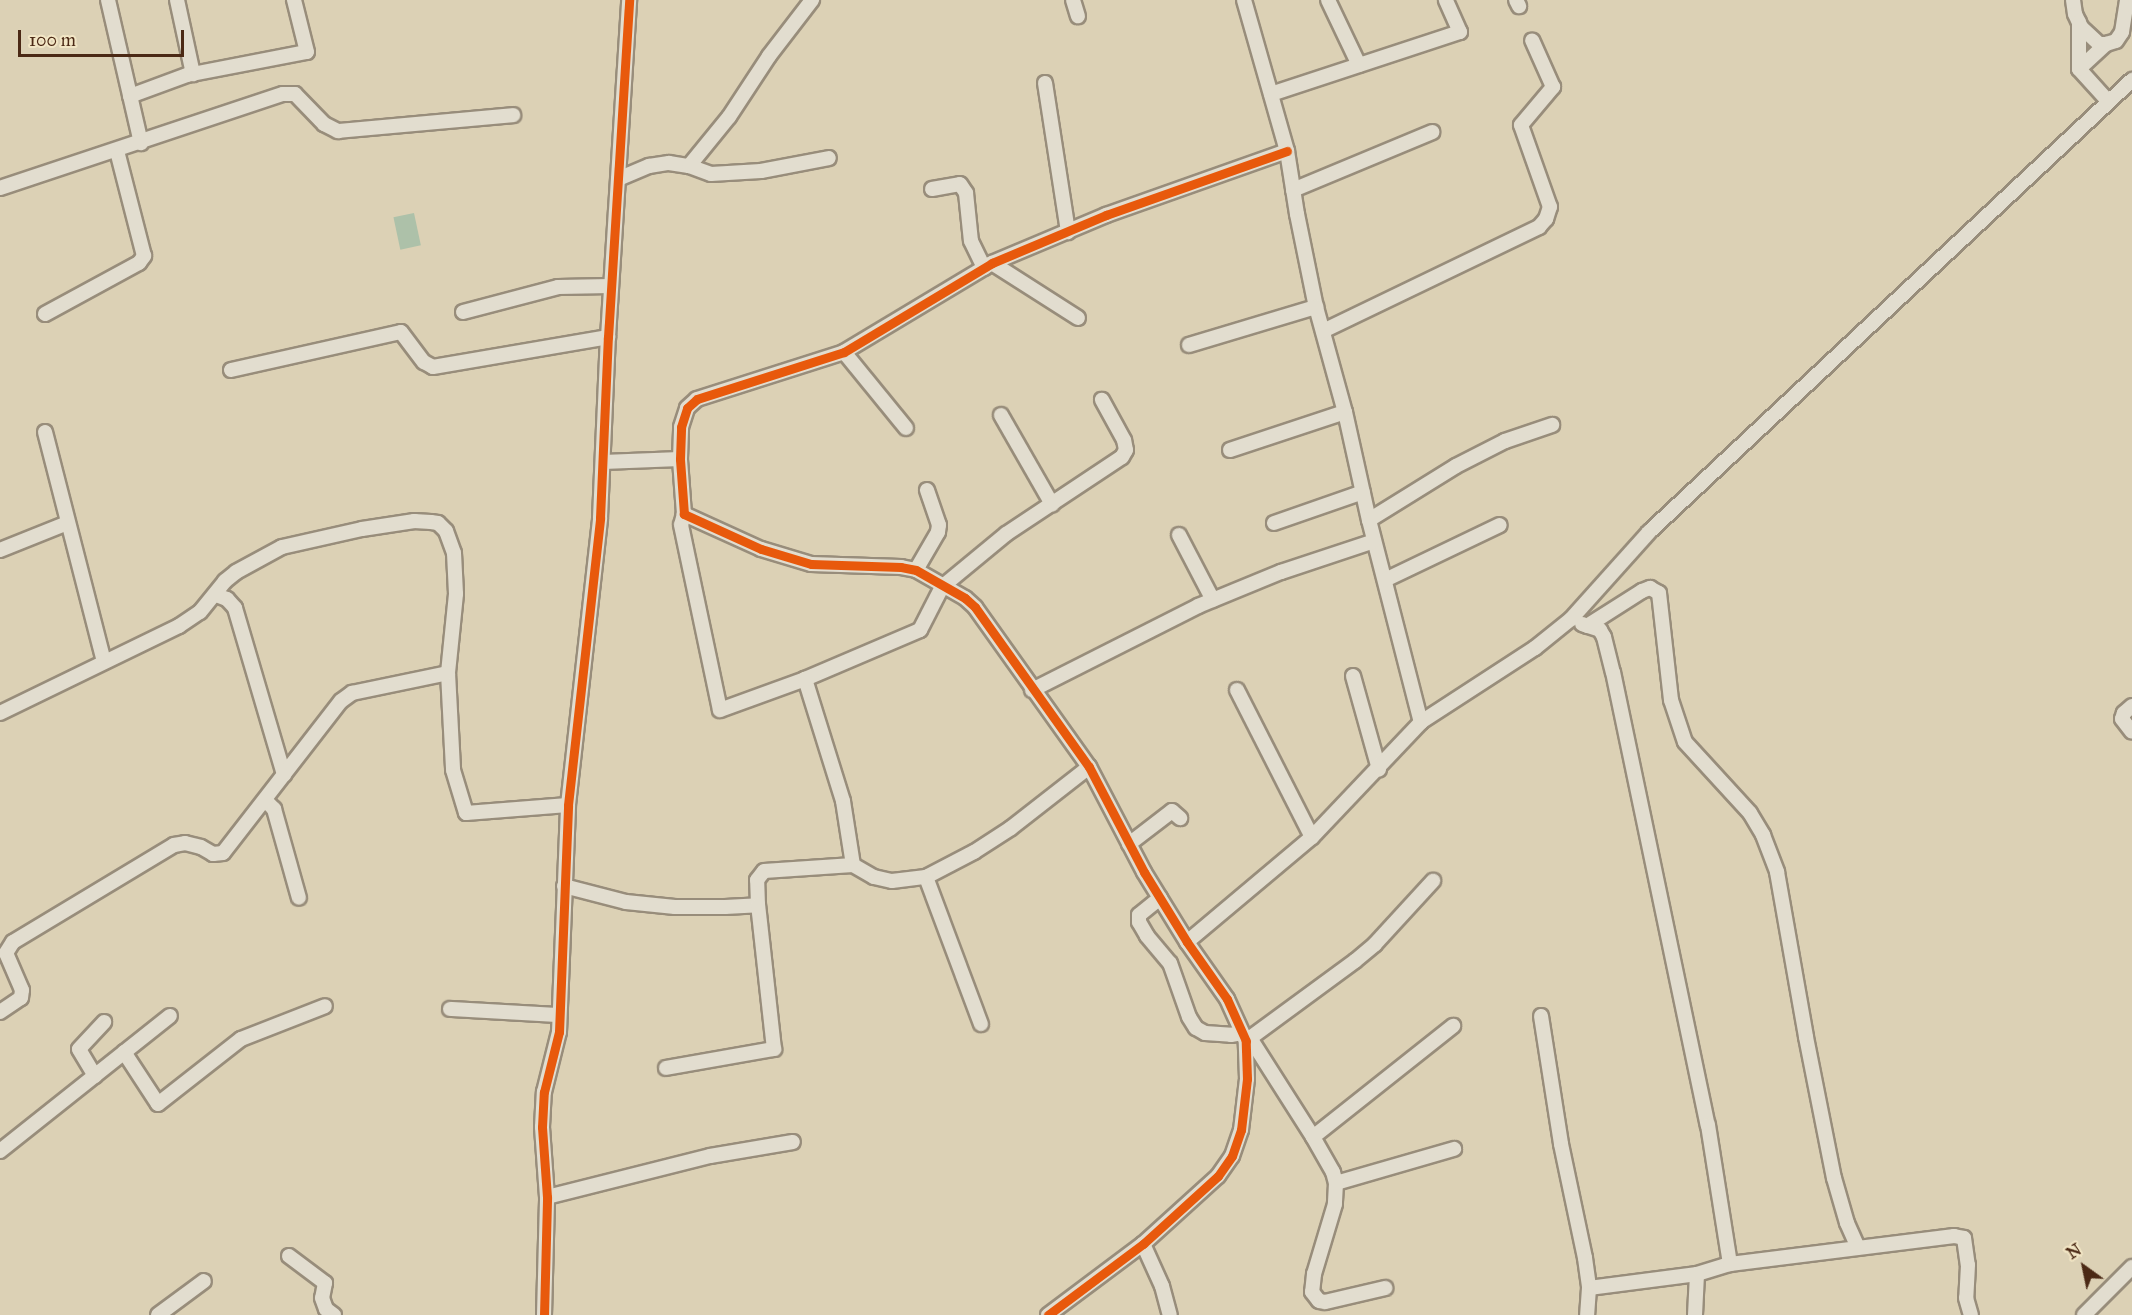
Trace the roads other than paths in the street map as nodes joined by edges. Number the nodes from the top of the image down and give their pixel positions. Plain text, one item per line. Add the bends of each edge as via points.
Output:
1 (108, 0) edge
2 (177, 0) edge
3 (294, 0) edge
4 (629, 0) edge
5 (812, 0) edge
6 (1073, 0) edge
7 (1244, 0) edge
8 (1328, 0) edge
9 (1446, 0) edge
10 (2073, 0) edge
11 (2127, 0) edge
12 (1078, 15) dead end
13 (2079, 22) junction
14 (1532, 40) dead end
15 (2106, 44) junction
16 (1359, 65) junction
17 (2079, 69) junction
18 (194, 74) junction
19 (2132, 80) edge
20 (1045, 83) dead end
21 (1271, 94) junction
22 (130, 96) junction
23 (2108, 102) junction
24 (513, 115) dead end
25 (1432, 132) dead end
26 (141, 143) junction
27 (117, 151) junction
28 (1287, 151) junction
29 (830, 158) dead end
30 (689, 166) junction
31 (618, 179) junction
32 (0, 188) edge
33 (932, 189) dead end
34 (1293, 190) junction
35 (1068, 232) junction
36 (988, 266) junction
37 (611, 286) junction
38 (1316, 307) junction
39 (463, 312) dead end
40 (45, 314) dead end
41 (1078, 318) dead end
42 (1323, 331) junction
43 (608, 336) junction
44 (1189, 345) dead end
45 (844, 352) junction
46 (231, 370) dead end
47 (1102, 400) dead end
48 (1345, 412) junction
49 (1001, 415) dead end
50 (1552, 425) dead end
51 (906, 428) dead end
52 (45, 432) dead end
53 (1230, 450) dead end
54 (680, 459) junction
55 (603, 462) junction
56 (927, 490) dead end
57 (1363, 492) junction
58 (1052, 504) junction
59 (684, 514) junction
60 (1369, 520) junction
61 (67, 523) junction
62 (1274, 523) dead end
63 (1500, 525) dead end
64 (1179, 534) dead end
65 (1374, 541) junction
66 (0, 550) edge
67 (916, 570) junction
68 (1385, 580) junction
69 (942, 587) junction
70 (216, 595) junction
71 (1213, 600) junction
72 (1571, 619) junction
73 (1587, 626) junction
74 (104, 662) junction
75 (448, 673) junction
76 (1353, 676) dead end
77 (805, 679) junction
78 (1032, 690) junction
79 (1237, 690) dead end
80 (2132, 706) edge
81 (0, 713) edge
82 (1421, 722) junction
83 (2132, 732) edge
84 (1089, 767) junction
85 (1379, 769) junction
86 (284, 775) junction
87 (265, 800) junction
88 (568, 805) junction
89 (1180, 818) dead end
90 (1312, 837) junction
91 (1129, 843) junction
92 (853, 865) junction
93 (926, 877) junction
94 (1434, 881) dead end
95 (564, 886) junction
96 (299, 898) dead end
97 (1160, 898) junction
98 (758, 905) junction
99 (1187, 942) junction
100 (325, 1006) dead end
101 (450, 1009) dead end
102 (0, 1012) edge
103 (559, 1015) junction
104 (170, 1017) dead end
105 (1541, 1017) dead end
106 (104, 1022) dead end
107 (981, 1024) dead end
108 (1453, 1026) dead end
109 (1246, 1037) junction
110 (124, 1052) junction
111 (666, 1068) dead end
112 (95, 1076) junction
113 (1313, 1137) junction
114 (793, 1142) dead end
115 (1454, 1149) dead end
116 (0, 1151) edge
117 (1336, 1183) junction
118 (547, 1197) junction
119 (1143, 1244) junction
120 (1858, 1248) junction
121 (289, 1256) dead end
122 (1730, 1264) junction
123 (2132, 1267) edge
124 (1697, 1274) junction
125 (204, 1281) dead end
126 (1385, 1288) dead end
127 (1589, 1288) junction
128 (158, 1315) edge
129 (334, 1315) edge
130 (544, 1315) edge
131 (1048, 1315) edge
132 (1170, 1315) edge
133 (1587, 1315) edge
134 (1695, 1315) edge
135 (1971, 1315) edge
136 (2084, 1315) edge

1 - 22 street
2 - 18 street
3 - 18 street via 307,52
4 - 31 street
5 - 30 street
6 - 12 street
7 - 21 street
8 - 16 street
9 - 16 street via 1460,32
10 - 13 street
11 - 15 street via 2122,32 2116,41
13 - 15 street via 2099,44
13 - 17 street
14 - 42 street via 1553,87 1521,125 1550,207 1546,219 1539,227
15 - 17 street
16 - 21 street
17 - 23 street
18 - 22 street
19 - 23 street
20 - 35 street
21 - 28 street
22 - 26 street
23 - 72 street via 1649,532
24 - 26 street via 338,131 324,124 295,94 283,94
25 - 34 street
26 - 27 street
27 - 32 street
27 - 40 street via 144,256 139,263
28 - 34 street
28 - 35 street
29 - 30 street via 761,171 711,174
30 - 31 street via 649,166
31 - 37 street
33 - 36 street via 960,184 966,193 971,241
34 - 38 street
35 - 36 street
36 - 41 street
36 - 45 street
37 - 39 street via 558,287
37 - 43 street
38 - 42 street
38 - 44 street
42 - 48 street
43 - 46 street via 433,367 424,363 401,332
43 - 55 street
45 - 51 street
45 - 54 street via 697,399 687,408 681,427
47 - 58 street via 1126,450 1122,458
48 - 53 street
48 - 57 street
49 - 58 street
50 - 60 street via 1476,456
52 - 61 street
54 - 55 street
54 - 59 street
55 - 88 street
56 - 67 street via 939,525
57 - 60 street
57 - 62 street
58 - 69 street via 1006,534
59 - 67 street via 761,549 811,564
59 - 77 street via 681,525 720,710
60 - 65 street
61 - 66 street
61 - 74 street
63 - 68 street
64 - 71 street
65 - 68 street
65 - 71 street
67 - 69 street
68 - 82 street
69 - 77 street via 920,630
69 - 78 street via 975,607
70 - 74 street via 179,626
70 - 75 street via 236,572 282,547 393,524 438,523 446,531 454,553 456,594
70 - 86 street via 235,608
71 - 78 street
72 - 73 street
72 - 82 street
73 - 120 street via 1642,591 1650,588 1659,593 1671,700 1685,742 1750,813 1777,872 1834,1178
73 - 122 street via 1600,630 1604,637 1613,672 1708,1125
74 - 81 street
75 - 86 street via 352,693 341,701
75 - 88 street via 453,770 466,813
76 - 85 street
77 - 92 street via 843,801
78 - 84 street
79 - 90 street
80 - 83 street via 2122,719
82 - 85 street
84 - 91 street
84 - 93 street via 1011,828
85 - 90 street
86 - 87 street
87 - 96 street via 274,809
87 - 102 street via 224,853 213,855 185,843 174,845 14,942 6,953 22,990 21,998
88 - 95 street
89 - 91 street via 1172,811
90 - 99 street
91 - 97 street
92 - 93 street via 874,877 892,881
92 - 98 street via 764,871 757,880
93 - 107 street
94 - 109 street via 1355,962
95 - 98 street via 645,904
95 - 103 street
97 - 99 street
97 - 109 street via 1139,915 1139,922 1170,963 1189,1017 1205,1033
98 - 111 street via 774,1049
99 - 109 street via 1227,999
100 - 110 street via 241,1039 158,1104
101 - 103 street
103 - 118 street via 559,1032 544,1092
104 - 110 street
105 - 127 street
106 - 112 street via 80,1049
108 - 113 street
109 - 113 street
109 - 119 street via 1247,1079 1241,1130 1232,1156 1218,1176
110 - 112 street
112 - 116 street
113 - 117 street
114 - 118 street via 710,1156
115 - 117 street
117 - 126 street via 1335,1203 1312,1292 1325,1302
118 - 130 street
119 - 131 street
119 - 132 street
120 - 122 street
120 - 135 street via 1964,1238 1968,1265 1966,1298
121 - 129 street via 326,1283 322,1298 326,1309
122 - 124 street
123 - 136 street
124 - 127 street
124 - 134 street
125 - 128 street
127 - 133 street

